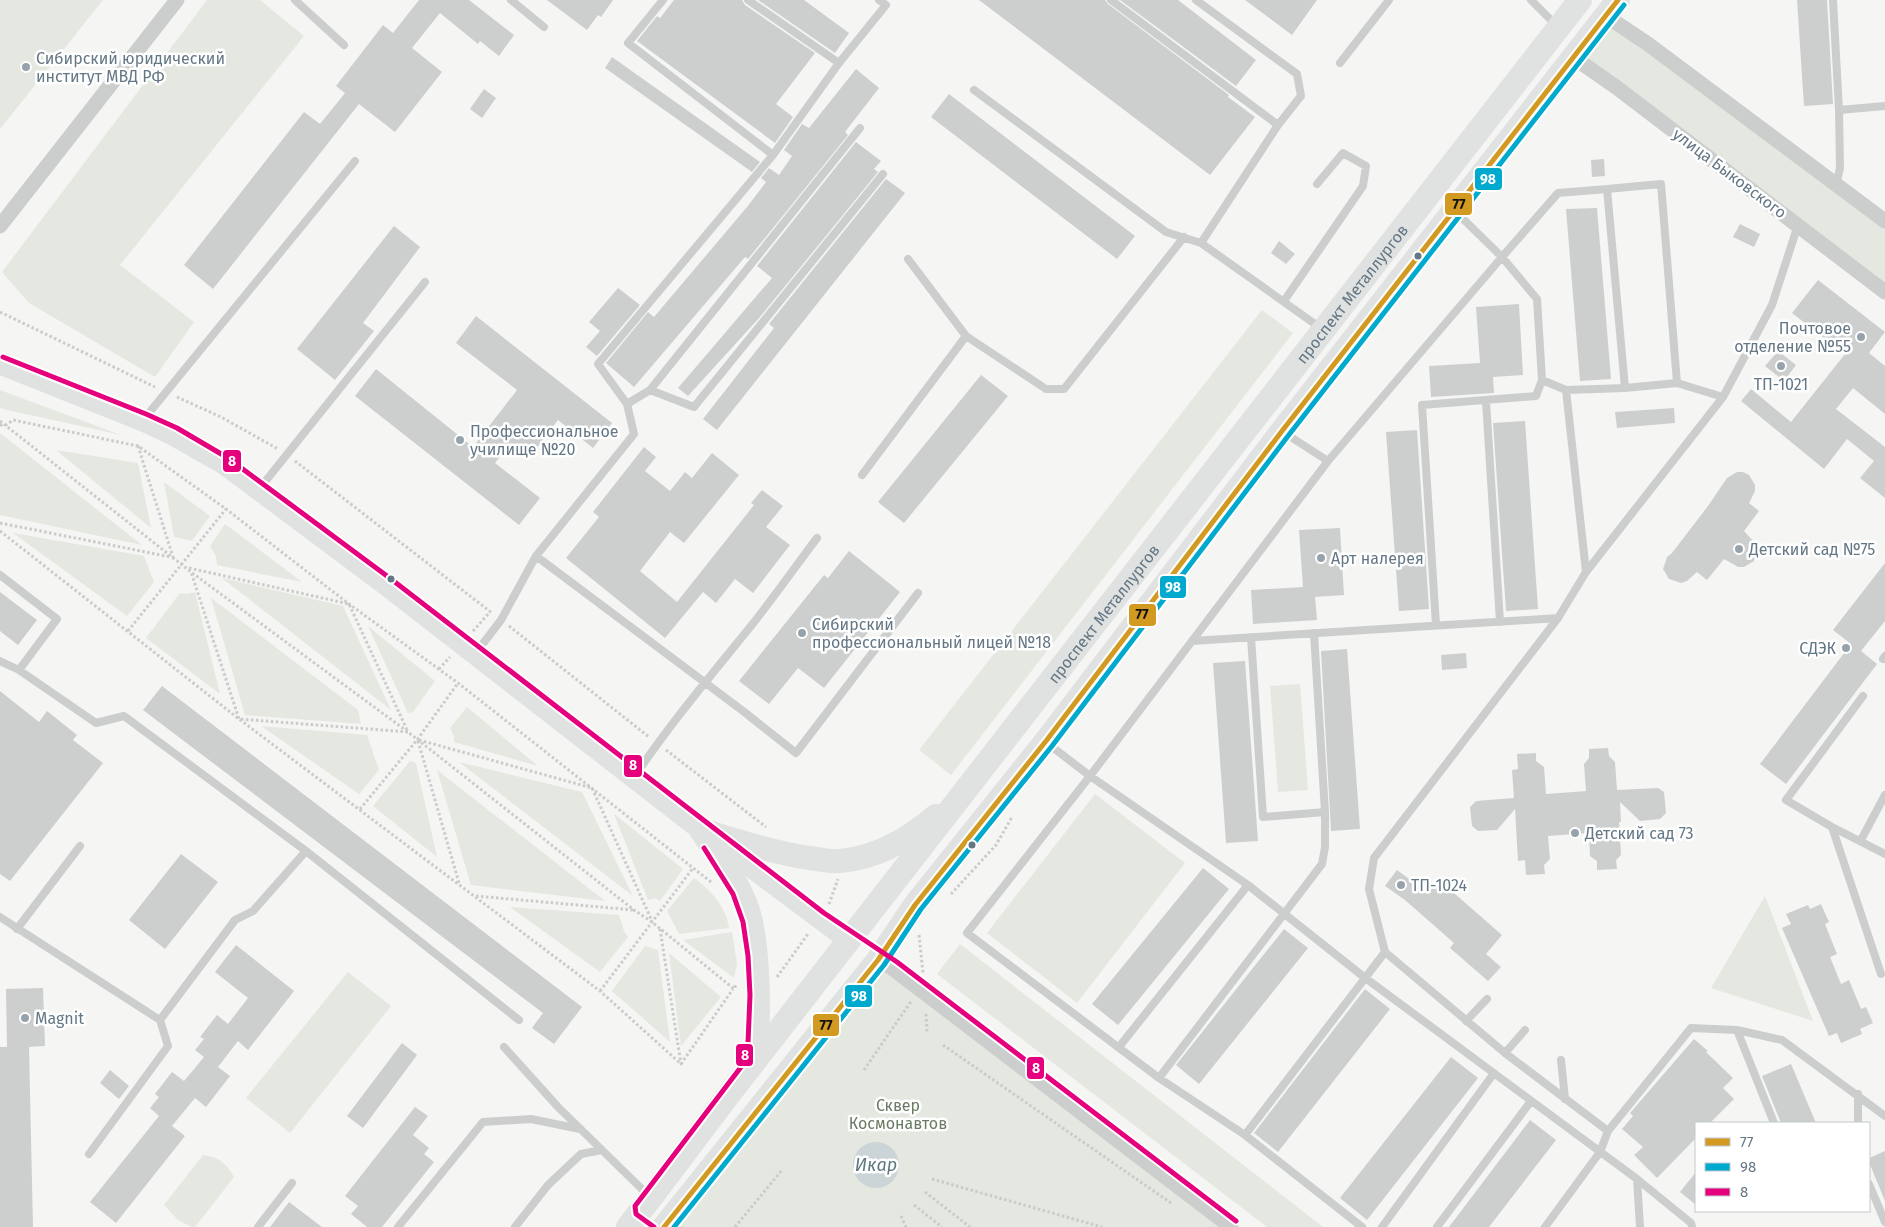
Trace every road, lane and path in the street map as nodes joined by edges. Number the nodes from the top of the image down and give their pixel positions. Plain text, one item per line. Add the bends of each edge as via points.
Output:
1 (177, 0) edge
2 (295, 0) edge
3 (511, 0) edge
4 (663, 0) edge
5 (748, 0) edge
6 (880, 0) edge
7 (1111, 0) edge
8 (1196, 0) edge
9 (1389, 0) edge
10 (1531, 0) edge
11 (1580, 0) edge
12 (1586, 0) edge
13 (1833, 0) edge
14 (1612, 8) edge
15 (544, 27) dead end
16 (1555, 33) junction
17 (344, 45) dead end
18 (1573, 57) junction
19 (1340, 63) dead end
20 (839, 64) junction
21 (974, 90) dead end
22 (1885, 106) edge
23 (1839, 110) junction
24 (1278, 124) junction
25 (860, 128) dead end
26 (773, 155) junction
27 (355, 161) dead end
28 (883, 174) dead end
29 (1318, 184) dead end
30 (1836, 186) junction
31 (1607, 189) junction
32 (1455, 211) junction
33 (1885, 221) edge
34 (1798, 225) junction
35 (0, 226) edge
36 (1184, 238) junction
37 (1201, 243) junction
38 (1502, 257) junction
39 (908, 259) dead end
40 (425, 282) dead end
41 (1885, 292) edge
42 (1284, 301) junction
43 (0, 312) edge
44 (1324, 331) junction
45 (966, 336) junction
46 (0, 364) edge
47 (1542, 380) junction
48 (1677, 383) junction
49 (1625, 388) junction
50 (650, 390) junction
51 (1566, 390) junction
52 (166, 393) junction
53 (1723, 397) junction
54 (1486, 401) junction
55 (628, 404) junction
56 (143, 421) junction
57 (0, 423) edge
58 (6, 425) junction
59 (1282, 432) junction
60 (138, 446) junction
61 (287, 454) junction
62 (1328, 461) junction
63 (862, 475) dead end
64 (259, 490) junction
65 (226, 509) junction
66 (0, 523) edge
67 (0, 531) edge
68 (817, 538) dead end
69 (536, 556) junction
70 (173, 557) junction
71 (182, 564) junction
72 (186, 567) junction
73 (191, 572) junction
74 (1586, 572) junction
75 (0, 575) edge
76 (918, 593) dead end
77 (349, 604) junction
78 (1558, 618) junction
79 (501, 620) junction
80 (1500, 622) junction
81 (1436, 626) junction
82 (128, 631) junction
83 (1314, 633) junction
84 (1251, 637) junction
85 (1192, 641) junction
86 (474, 654) junction
87 (0, 661) edge
88 (19, 670) junction
89 (458, 683) junction
90 (704, 683) junction
91 (1862, 696) dead end
92 (239, 719) junction
93 (408, 732) junction
94 (417, 740) junction
95 (1046, 741) junction
96 (657, 744) junction
97 (1090, 776) junction
98 (634, 778) junction
99 (592, 788) junction
100 (966, 790) junction
101 (1885, 795) edge
102 (360, 809) junction
103 (1325, 812) junction
104 (1832, 827) junction
105 (701, 830) junction
106 (771, 832) dead end
107 (1861, 840) junction
108 (80, 846) dead end
109 (306, 851) junction
110 (1885, 854) edge
111 (693, 868) junction
112 (459, 884) junction
113 (714, 884) dead end
114 (1248, 885) junction
115 (474, 896) junction
116 (634, 910) junction
117 (1285, 914) junction
118 (0, 917) edge
119 (652, 922) junction
120 (18, 929) junction
121 (660, 929) junction
122 (808, 934) dead end
123 (850, 941) junction
124 (1385, 952) junction
125 (878, 960) junction
126 (1882, 974) dead end
127 (740, 977) dead end
128 (1364, 978) junction
129 (773, 982) dead end
130 (734, 989) junction
131 (920, 989) junction
132 (600, 991) junction
133 (1488, 999) dead end
134 (160, 1020) junction
135 (518, 1020) dead end
136 (1466, 1021) junction
137 (1525, 1030) dead end
138 (1737, 1030) junction
139 (943, 1045) dead end
140 (504, 1047) dead end
141 (1119, 1047) junction
142 (1505, 1053) junction
143 (1561, 1060) dead end
144 (681, 1064) junction
145 (748, 1070) junction
146 (864, 1070) dead end
147 (1494, 1072) junction
148 (1159, 1078) junction
149 (1858, 1094) junction
150 (1565, 1099) junction
151 (1531, 1101) junction
152 (1885, 1116) edge
153 (1774, 1122) edge
154 (1858, 1122) edge
155 (580, 1129) junction
156 (1608, 1131) junction
157 (1245, 1135) junction
158 (602, 1150) junction
159 (1600, 1152) junction
160 (89, 1154) dead end
161 (782, 1170) dead end
162 (932, 1179) dead end
163 (1637, 1179) junction
164 (292, 1184) dead end
165 (1870, 1186) edge
166 (925, 1192) dead end
167 (1173, 1204) dead end
168 (914, 1205) dead end
169 (640, 1212) edge
170 (901, 1216) dead end
171 (1885, 1222) edge
172 (258, 1227) edge
173 (398, 1227) edge
174 (515, 1227) edge
175 (665, 1227) edge
176 (736, 1227) edge
177 (906, 1227) edge
178 (942, 1227) edge
179 (970, 1227) edge
180 (1102, 1227) edge
181 (1231, 1227) edge
182 (1362, 1227) edge
183 (1382, 1227) edge
184 (1437, 1227) edge
185 (1545, 1227) edge
186 (1640, 1227) edge
187 (1692, 1227) edge

1 - 35 street
2 - 17 lane
3 - 15 lane
4 - 26 lane via 628,43
5 - 20 lane
6 - 20 lane via 886,4
7 - 24 lane
8 - 24 lane via 1297,74 1301,96
9 - 19 lane
10 - 16 lane
11 - 16 main road, проспект Металлургов
12 - 14 main road
13 - 23 lane
14 - 18 main road, проспект Металлургов
14 - 30 street via 1648,44
16 - 18 main road
16 - 44 main road, проспект Металлургов
18 - 32 main road, проспект Металлургов
18 - 34 street, улица Быковского
20 - 26 lane
21 - 36 lane via 1166,232
22 - 23 lane
23 - 30 lane via 1840,168
24 - 37 lane
25 - 50 lane
26 - 55 lane via 598,364
27 - 52 lane
28 - 50 lane via 694,407
29 - 42 lane via 1343,153 1366,166 1363,186
30 - 33 street
31 - 38 lane via 1558,194
31 - 48 lane via 1661,184
31 - 49 lane
32 - 38 lane
32 - 59 main road, проспект Металлургов
34 - 41 street, улица Быковского
34 - 53 lane via 1772,305
36 - 37 lane
36 - 45 lane via 1064,389 1046,388
37 - 42 lane
38 - 47 lane via 1537,299
38 - 62 lane
39 - 45 lane
40 - 61 lane
42 - 44 lane
43 - 52 path
44 - 100 main road, проспект Металлургов
45 - 63 lane
46 - 56 main road
47 - 51 lane
47 - 54 lane via 1536,396
48 - 49 lane
48 - 53 lane
49 - 51 lane
50 - 55 lane
51 - 74 lane
52 - 56 lane
52 - 61 path via 221,417
53 - 74 lane
54 - 80 lane
54 - 81 lane via 1422,405
55 - 69 lane via 634,434
56 - 64 main road via 217,460
57 - 58 path
58 - 60 path via 13,420
58 - 70 path
59 - 62 lane
59 - 95 main road, проспект Металлургов
60 - 65 path
60 - 70 path
61 - 64 lane
61 - 79 path
62 - 85 lane
64 - 86 main road
65 - 71 path
65 - 77 path
66 - 70 path
67 - 82 path
68 - 90 lane
69 - 79 lane
69 - 90 lane
70 - 71 path
71 - 72 path
71 - 82 path
72 - 73 path
72 - 77 path
73 - 92 path
73 - 93 path
74 - 78 lane
75 - 88 lane via 57,619
76 - 90 lane via 796,753
77 - 89 path
77 - 93 path
78 - 80 lane
78 - 124 lane via 1374,858 1369,890
79 - 86 lane
79 - 96 path
80 - 81 lane
81 - 83 lane
82 - 92 path
83 - 84 lane
83 - 103 lane
84 - 85 lane
84 - 103 lane via 1263,816
85 - 97 lane
86 - 98 main road
87 - 88 lane
88 - 109 lane via 96,723 124,716
89 - 94 path
89 - 99 path
90 - 96 lane
91 - 104 lane via 1786,800
92 - 93 path
92 - 102 path
93 - 94 path
94 - 99 path
94 - 102 path
94 - 112 path
94 - 116 path
95 - 97 lane
95 - 125 main road, проспект Металлургов via 915,905
96 - 98 lane
96 - 106 path
97 - 114 lane
97 - 141 lane via 967,933
98 - 105 main road
99 - 111 path
99 - 119 path
100 - 105 main road via 897,844 873,854 840,861 764,849
100 - 123 main road, проспект Металлургов
101 - 107 lane
102 - 112 path
103 - 117 lane via 1322,864
104 - 107 lane
104 - 126 lane
105 - 123 main road
105 - 145 main road via 748,907 754,944 757,1005 755,1043
107 - 110 lane
108 - 120 lane
109 - 134 lane via 253,911 235,920
109 - 135 lane
111 - 113 path
111 - 119 path
112 - 115 path
114 - 117 lane
114 - 141 lane
115 - 116 path
115 - 132 path
116 - 119 path
117 - 128 lane
117 - 148 lane
118 - 120 lane
119 - 121 path
119 - 132 path
120 - 134 lane
121 - 130 path
121 - 144 path
122 - 129 path
123 - 125 main road
123 - 145 main road, проспект Металлургов
124 - 128 lane
124 - 136 lane
125 - 131 street
125 - 175 main road, проспект Металлургов
127 - 130 path
128 - 147 lane
128 - 157 lane
130 - 144 path
131 - 146 path
131 - 181 street
132 - 144 path
133 - 136 lane
134 - 160 lane via 168,1046
136 - 142 lane
137 - 142 lane
138 - 149 lane via 1782,1040
138 - 153 lane
138 - 156 lane via 1690,1028
139 - 167 path
140 - 155 lane
141 - 148 lane
142 - 150 lane
143 - 150 lane
145 - 169 main road, проспект Металлургов
147 - 151 lane
147 - 183 lane
148 - 157 lane
149 - 152 lane
149 - 154 lane
150 - 156 lane
151 - 159 lane
151 - 184 lane
155 - 158 lane
155 - 173 lane via 531,1118 483,1122
156 - 159 lane
157 - 182 lane
158 - 169 lane
158 - 174 lane via 581,1154 548,1185
159 - 163 lane
159 - 185 lane
161 - 176 path
162 - 180 path
163 - 186 lane
163 - 187 lane
164 - 172 lane
165 - 171 lane
166 - 179 path
168 - 178 path
169 - 175 main road
170 - 177 path

